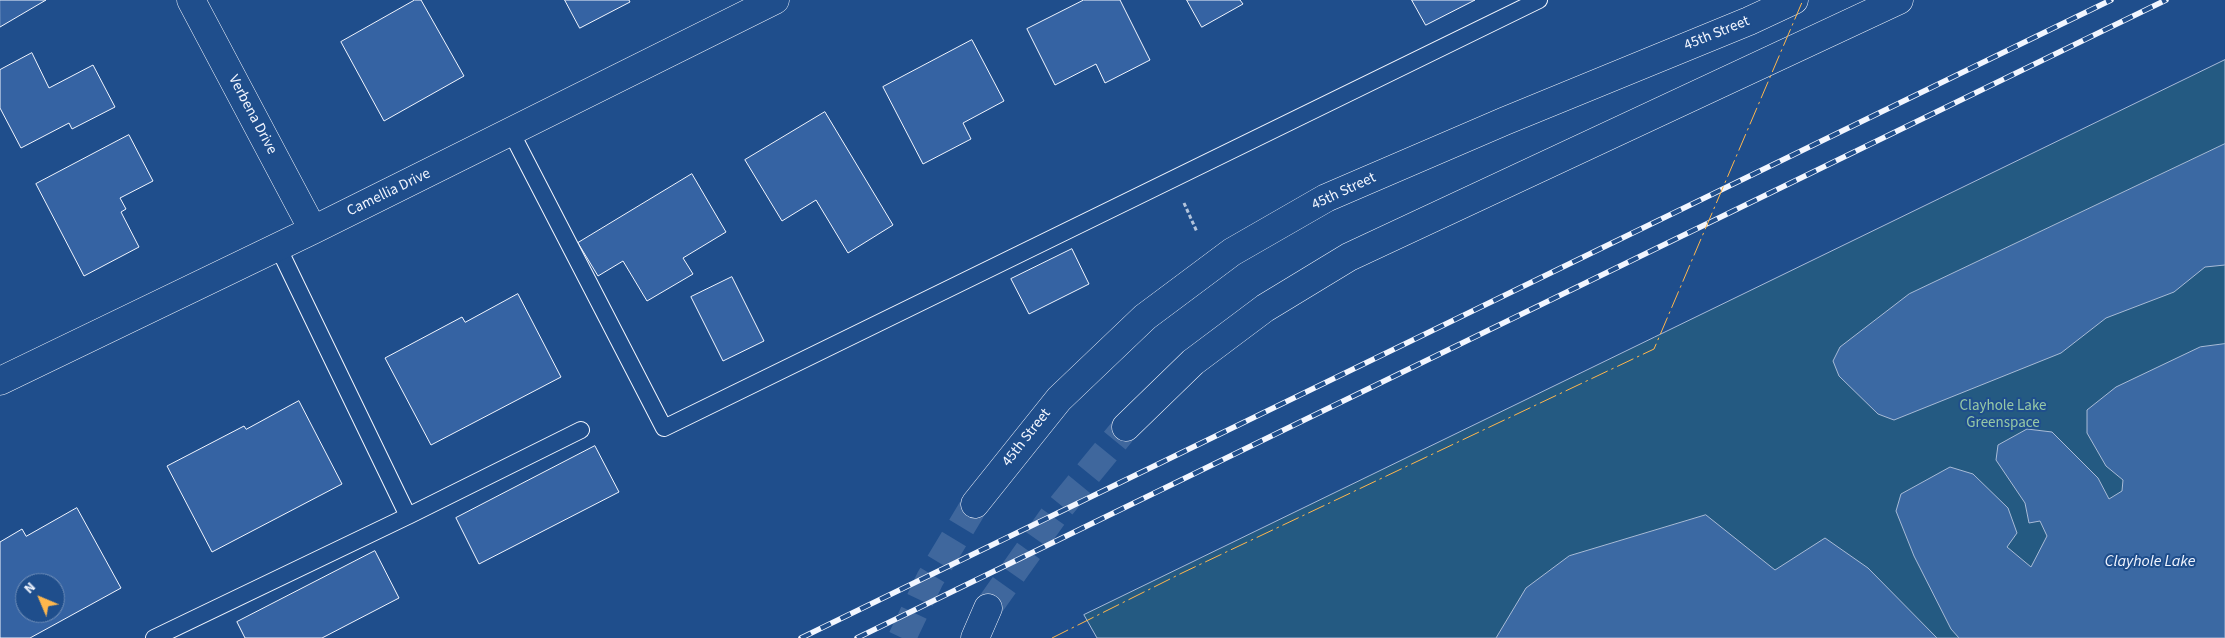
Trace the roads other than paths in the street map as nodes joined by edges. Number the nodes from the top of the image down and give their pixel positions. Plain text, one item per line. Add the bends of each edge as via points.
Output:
1 (192, 0) edge
2 (775, 0) edge
3 (1539, 0) edge
4 (1794, 0) edge
5 (1899, 0) edge
6 (511, 132) junction
7 (313, 230) junction
8 (278, 247) junction
9 (0, 382) edge
10 (1126, 427) tunnel mouth
11 (581, 430) dead end
12 (975, 504) tunnel mouth
13 (408, 516) junction
14 (988, 608) tunnel mouth
15 (154, 638) edge
16 (975, 638) edge

1 - 7 main road, Verbena Drive
2 - 6 main road, Camellia Drive
3 - 6 lane via 664,428
4 - 12 main road, 45th Street via 1326,198 1232,252 1144,317 1058,399
5 - 10 main road via 1349,257 1265,308 1193,362
6 - 7 main road, Camellia Drive
7 - 8 main road, Camellia Drive
8 - 9 main road, Camellia Drive
8 - 13 lane
11 - 13 lane
13 - 15 lane
14 - 16 main road

